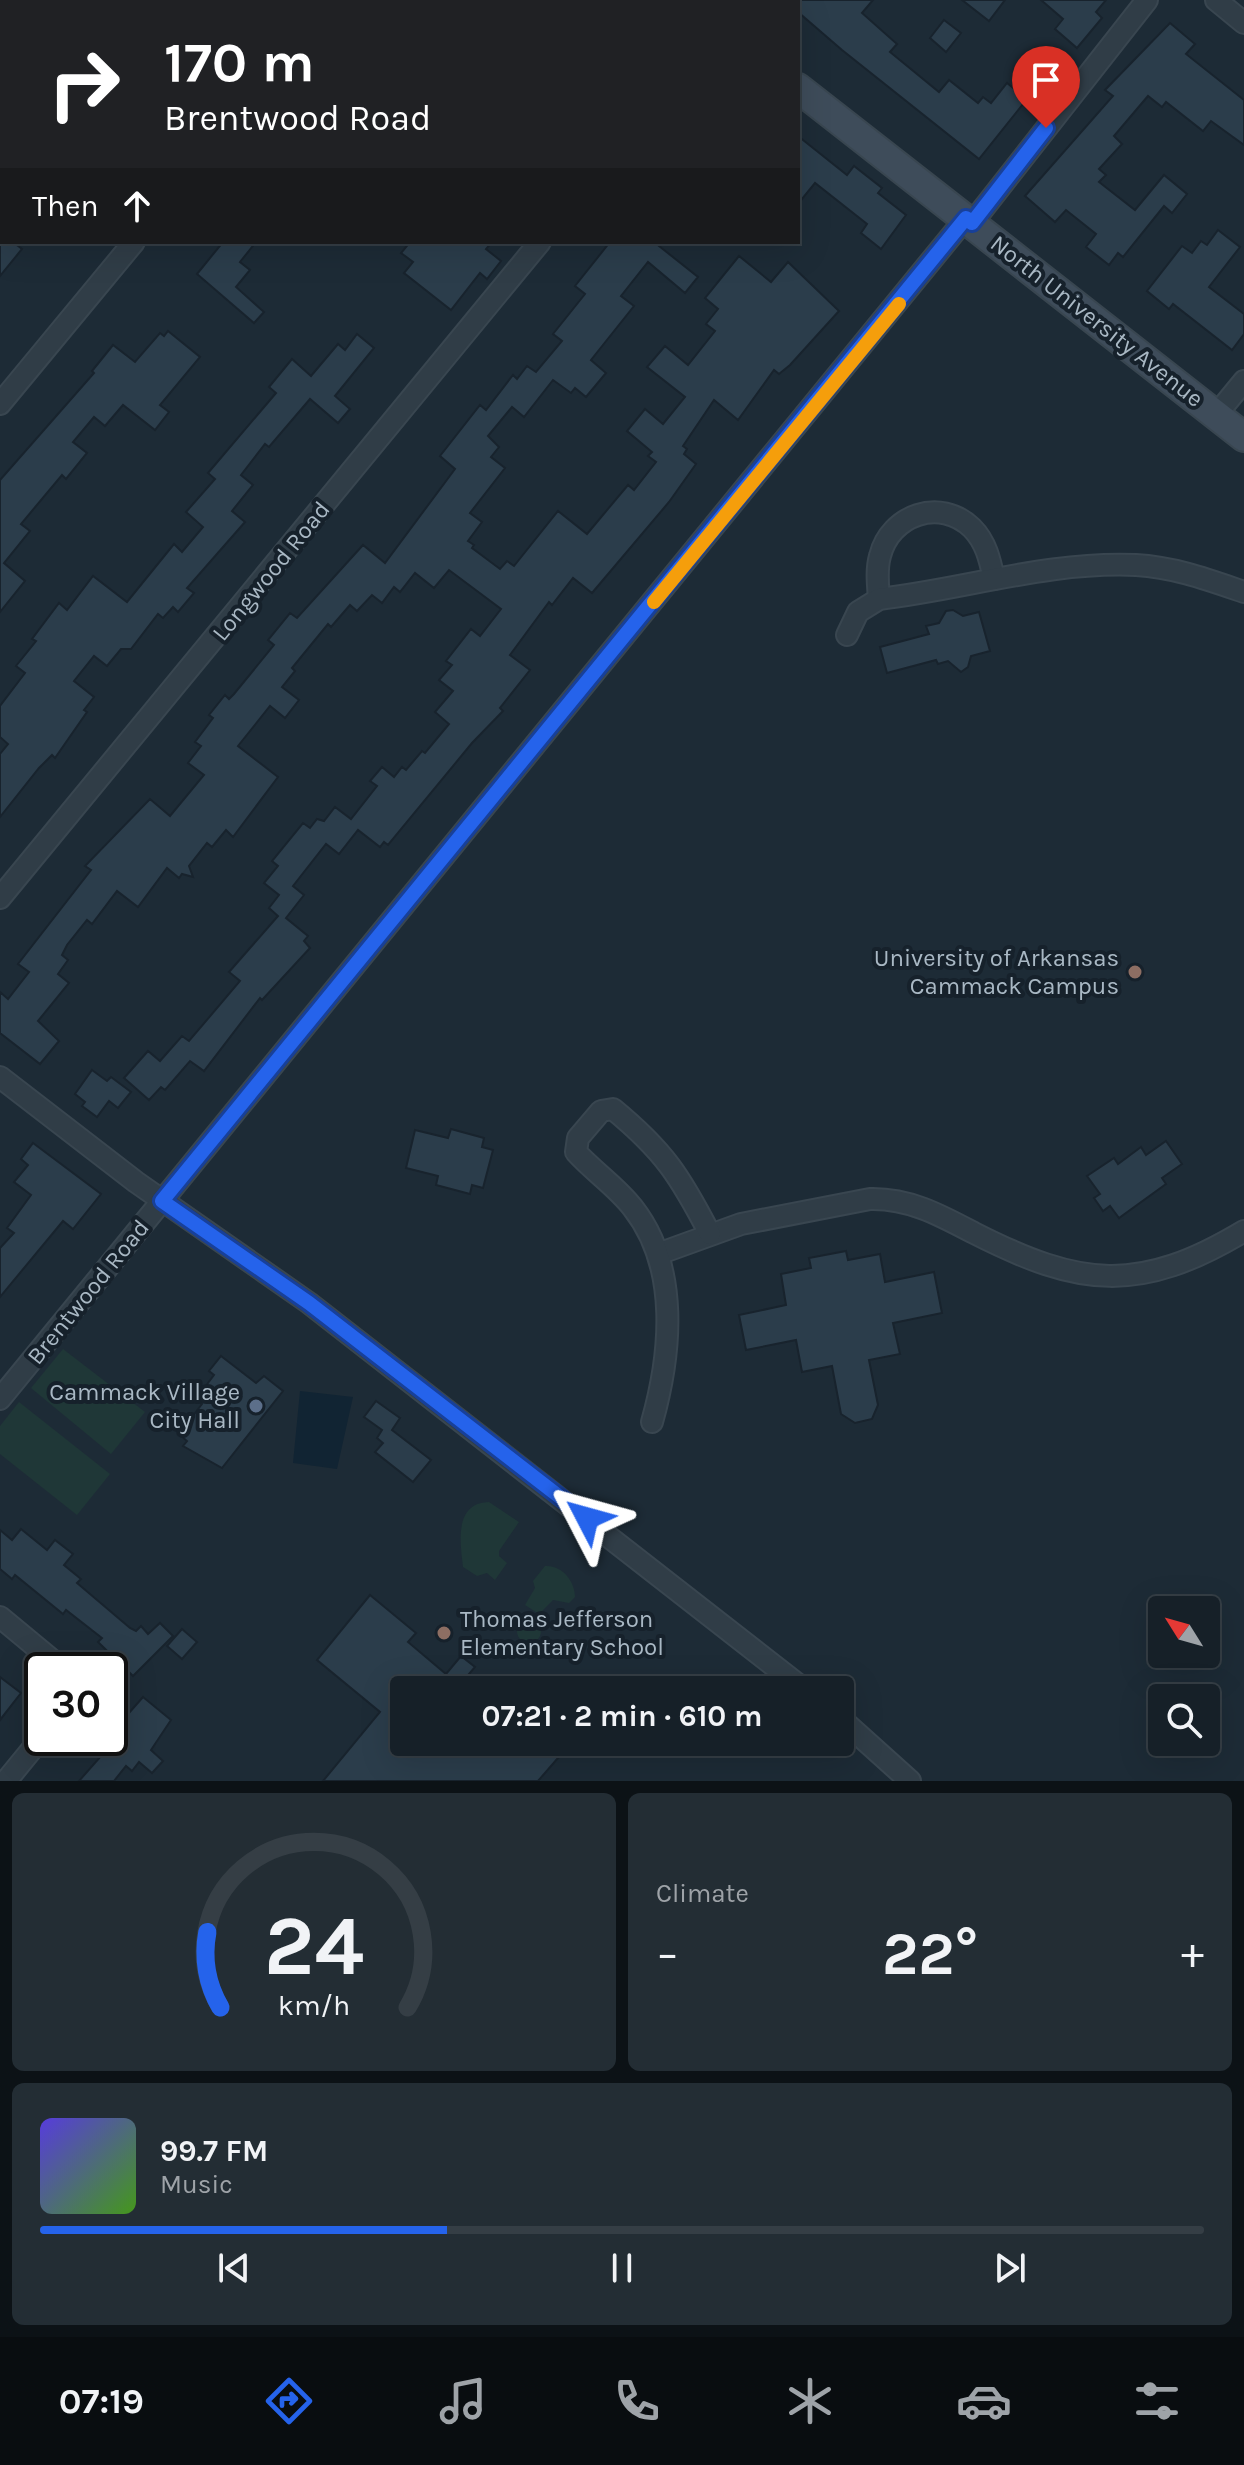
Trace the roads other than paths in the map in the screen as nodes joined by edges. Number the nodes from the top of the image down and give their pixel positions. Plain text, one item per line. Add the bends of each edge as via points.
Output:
1 (1147, 0) edge
2 (1216, 0) edge
3 (1244, 23) edge
4 (800, 90) edge
5 (969, 220) junction
6 (132, 244) edge
7 (538, 244) edge
8 (1244, 381) edge
9 (0, 404) edge
10 (1216, 415) junction
11 (1244, 437) edge
12 (994, 579) junction
13 (1244, 592) edge
14 (879, 599) junction
15 (847, 635) dead end
16 (0, 898) edge
17 (0, 1077) edge
18 (162, 1201) junction
19 (1244, 1231) edge
20 (710, 1234) junction
21 (658, 1254) junction
22 (0, 1399) edge
23 (652, 1422) dead end
24 (0, 1617) edge
25 (42, 1652) edge
26 (787, 1676) edge
27 (854, 1732) edge
28 (26, 1756) edge
29 (903, 1779) edge
30 (6, 1781) edge

1 - 5 street, Brentwood Road
2 - 3 street
4 - 5 street, North University Avenue
5 - 10 street, North University Avenue
5 - 18 street, Brentwood Road
6 - 9 street
7 - 16 street, Longwood Road
8 - 10 street
10 - 11 street, North University Avenue
12 - 13 street via 1137,565 1197,575
12 - 14 street
12 - 14 street via 986,547 973,529 953,515 927,512 901,522 885,542 878,568
14 - 15 street via 858,612
17 - 18 street
18 - 22 street, Brentwood Road
18 - 26 street via 309,1303
19 - 20 street via 1164,1270 1105,1276 1035,1263 941,1216 886,1199 827,1205
20 - 21 street
20 - 21 street via 654,1142 613,1109 601,1111 578,1138 576,1152 633,1208
21 - 23 street via 668,1353
24 - 25 street
27 - 29 street
28 - 30 street

